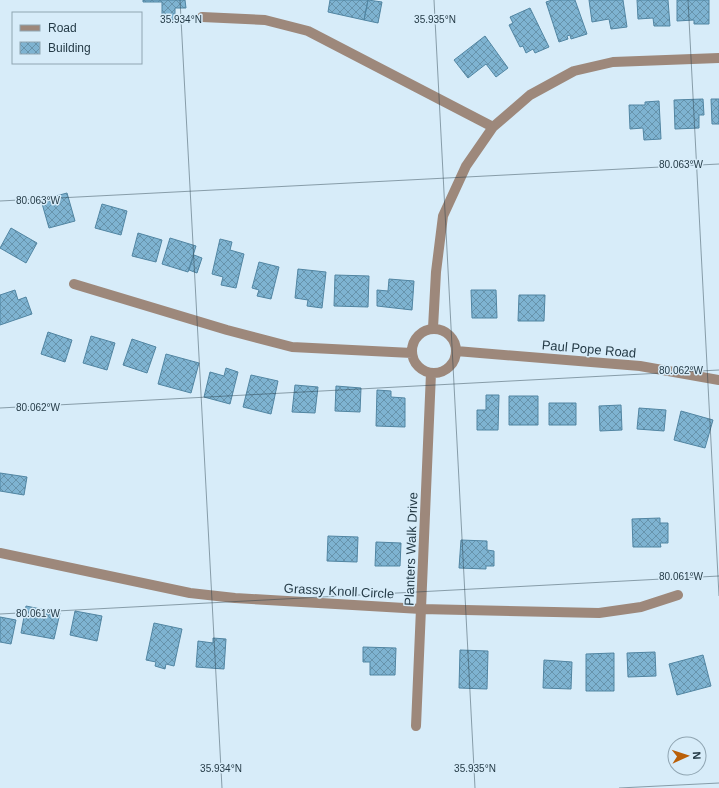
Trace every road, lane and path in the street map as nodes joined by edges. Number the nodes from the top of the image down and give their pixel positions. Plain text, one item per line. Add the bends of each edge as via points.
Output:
1 (202, 17) dead end
2 (719, 58) edge
3 (493, 128) junction
4 (74, 284) dead end
5 (433, 328) junction
6 (456, 351) junction
7 (412, 353) junction
8 (431, 373) junction
9 (719, 380) edge
10 (0, 553) edge
11 (678, 596) dead end
12 (421, 609) junction
13 (416, 726) dead end

1 - 3 street via 265,20 308,31
2 - 3 street via 613,62 574,71 530,95
3 - 5 street via 466,166 443,216
4 - 7 street via 292,347
5 - 6 street via 440,329 452,337
5 - 7 street via 415,339
6 - 8 street via 451,365 439,372
6 - 9 street, Paul Pope Road via 640,366
7 - 8 street via 418,366
8 - 12 street, Planters Walk Drive
10 - 12 street, Grassy Knoll Circle via 190,593
11 - 12 street, Grassy Knoll Circle via 641,607 599,613
12 - 13 street, Planters Walk Drive

